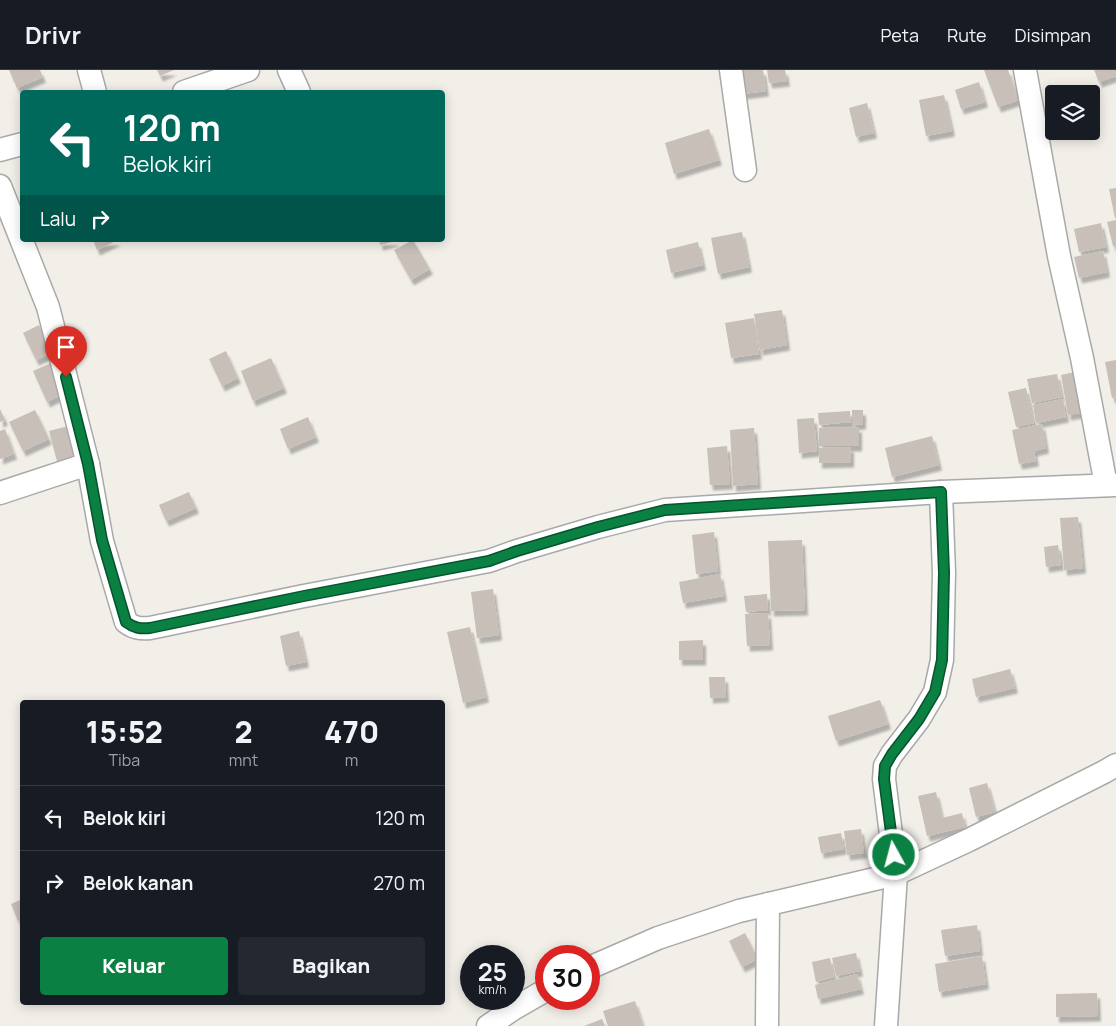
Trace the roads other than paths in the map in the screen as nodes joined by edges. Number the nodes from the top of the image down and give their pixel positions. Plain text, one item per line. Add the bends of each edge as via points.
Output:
1 (90, 70) edge
2 (248, 70) edge
3 (289, 70) edge
4 (731, 70) edge
5 (1025, 70) edge
6 (95, 90) edge
7 (190, 90) edge
8 (298, 90) edge
9 (20, 145) edge
10 (0, 150) edge
11 (745, 170) dead end
12 (0, 186) edge
13 (20, 236) edge
14 (22, 242) edge
15 (88, 464) junction
16 (1111, 485) edge
17 (941, 492) junction
18 (0, 493) edge
19 (1116, 765) edge
20 (896, 874) junction
21 (768, 904) junction
22 (600, 963) edge
23 (535, 996) edge
24 (488, 1026) edge
25 (767, 1026) edge
26 (886, 1026) edge

1 - 6 street
2 - 7 street
3 - 8 street
4 - 11 street
5 - 16 street via 1059,256
9 - 10 street
12 - 13 street
14 - 15 street via 48,307
15 - 17 street via 102,540 126,622 142,629 489,561 665,510
15 - 18 street
16 - 17 street
17 - 20 street via 944,573 942,660 935,692 885,766
19 - 20 street
20 - 21 street
20 - 26 street
21 - 22 street via 658,938
21 - 25 street
23 - 24 street

